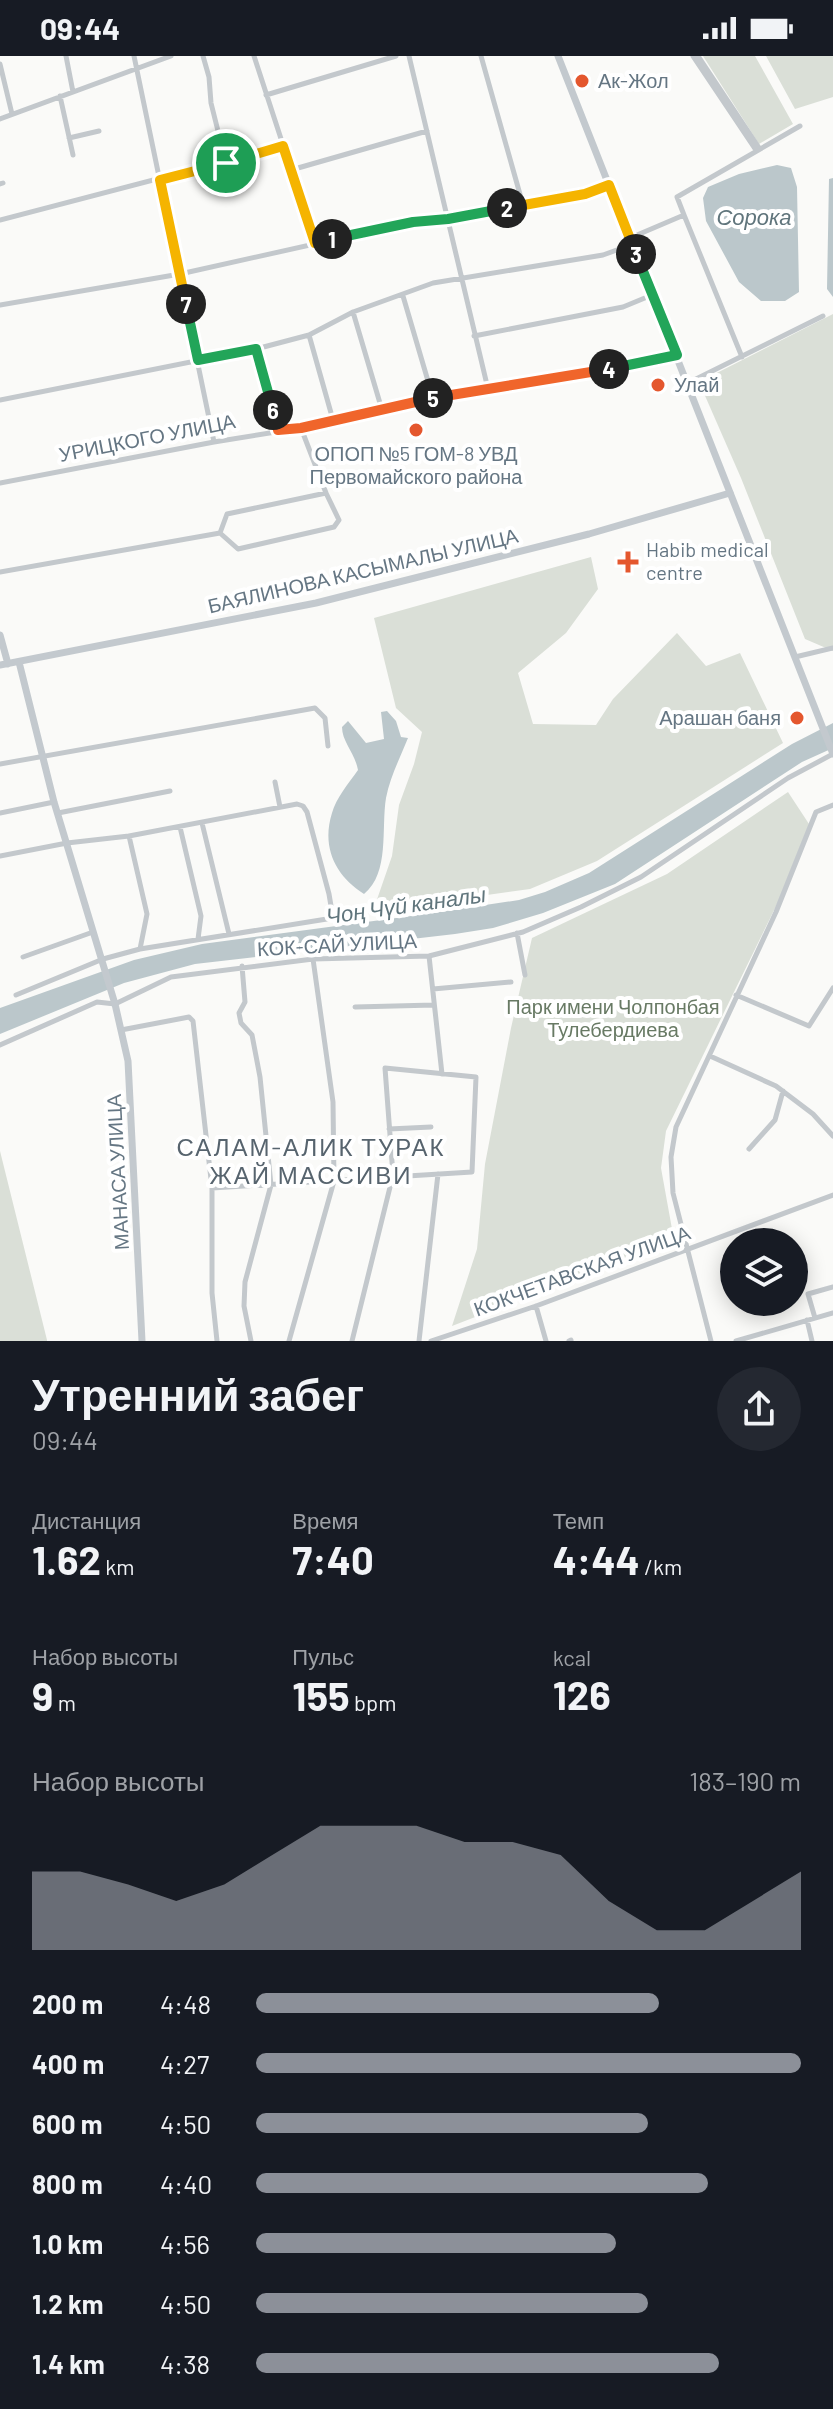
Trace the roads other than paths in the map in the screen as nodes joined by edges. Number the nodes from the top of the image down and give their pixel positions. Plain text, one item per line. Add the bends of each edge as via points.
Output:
1 (66, 56) edge
2 (134, 56) edge
3 (171, 56) edge
4 (203, 56) edge
5 (254, 56) edge
6 (396, 56) edge
7 (409, 56) edge
8 (481, 56) edge
9 (558, 56) edge
10 (695, 56) edge
11 (0, 64) edge
12 (137, 69) junction
13 (73, 92) junction
14 (266, 95) junction
15 (60, 96) junction
16 (12, 114) junction
17 (0, 119) edge
18 (800, 126) dead end
19 (99, 131) dead end
20 (427, 131) junction
21 (69, 138) junction
22 (283, 146) junction
23 (757, 149) junction
24 (73, 155) dead end
25 (226, 163) junction
26 (291, 170) junction
27 (160, 180) junction
28 (609, 185) junction
29 (523, 205) junction
30 (684, 215) junction
31 (448, 219) junction
32 (0, 220) edge
33 (632, 241) junction
34 (315, 243) junction
35 (180, 274) junction
36 (461, 279) junction
37 (653, 295) junction
38 (403, 296) junction
39 (0, 305) edge
40 (353, 312) junction
41 (823, 316) dead end
42 (309, 335) junction
43 (474, 336) junction
44 (256, 349) junction
45 (677, 355) junction
46 (742, 357) junction
47 (198, 360) junction
48 (688, 383) junction
49 (488, 389) junction
50 (433, 398) junction
51 (0, 400) edge
52 (382, 410) junction
53 (333, 420) junction
54 (301, 428) junction
55 (278, 430) junction
56 (214, 442) junction
57 (0, 483) edge
58 (326, 493) junction
59 (730, 493) junction
60 (220, 533) junction
61 (0, 572) edge
62 (0, 635) edge
63 (833, 648) edge
64 (795, 657) junction
65 (19, 662) junction
66 (4, 665) edge
67 (328, 746) dead end
68 (44, 754) junction
69 (833, 754) edge
70 (0, 764) edge
71 (275, 782) dead end
72 (170, 791) dead end
73 (54, 802) junction
74 (833, 805) edge
75 (280, 807) junction
76 (0, 813) edge
77 (58, 813) junction
78 (202, 823) junction
79 (180, 827) junction
80 (129, 836) junction
81 (67, 843) junction
82 (0, 856) edge
83 (93, 932) junction
84 (517, 933) junction
85 (229, 934) junction
86 (198, 939) junction
87 (140, 949) junction
88 (429, 956) junction
89 (23, 957) dead end
90 (313, 959) junction
91 (103, 962) junction
92 (242, 966) junction
93 (525, 975) dead end
94 (511, 982) dead end
95 (833, 988) edge
96 (433, 989) junction
97 (16, 995) dead end
98 (736, 995) junction
99 (115, 1004) junction
100 (434, 1005) junction
101 (355, 1007) dead end
102 (121, 1030) junction
103 (0, 1045) edge
104 (710, 1056) junction
105 (442, 1074) junction
106 (783, 1091) junction
107 (431, 1127) dead end
108 (389, 1129) junction
109 (833, 1136) edge
110 (749, 1149) dead end
111 (438, 1174) junction
112 (393, 1175) junction
113 (334, 1181) junction
114 (271, 1185) junction
115 (212, 1188) junction
116 (833, 1195) edge
117 (686, 1250) junction
118 (833, 1287) edge
119 (536, 1306) junction
120 (833, 1313) edge
121 (815, 1318) junction
122 (807, 1320) junction
123 (142, 1341) edge
124 (217, 1341) edge
125 (251, 1341) edge
126 (289, 1341) edge
127 (352, 1341) edge
128 (419, 1341) edge
129 (431, 1341) edge
130 (546, 1341) edge
131 (711, 1341) edge
132 (736, 1341) edge
133 (812, 1341) edge

1 - 13 street
2 - 12 street
3 - 12 street
4 - 25 street
5 - 14 street
6 - 14 street
7 - 20 street
8 - 29 street
9 - 28 main road
10 - 23 street
11 - 16 street
12 - 13 street
12 - 27 street
13 - 15 street
14 - 22 street
15 - 16 street
15 - 21 street
16 - 17 street
18 - 23 street
19 - 21 street
20 - 26 street
20 - 31 street
21 - 24 street
22 - 25 street
22 - 26 street
23 - 30 street via 677,197
25 - 27 street
26 - 34 street
27 - 32 street
27 - 35 street
28 - 29 street
28 - 33 main road
29 - 31 street
30 - 33 street
30 - 46 street
31 - 34 street
31 - 36 street
33 - 36 street via 603,255
33 - 37 main road
34 - 35 street
35 - 39 street
35 - 47 street
36 - 38 street via 433,283
36 - 43 street
37 - 43 street via 623,307
37 - 45 main road
38 - 40 street
38 - 50 street
40 - 42 street
40 - 52 street
41 - 46 street
42 - 44 street
42 - 53 street
43 - 49 street
44 - 47 street
44 - 55 street
45 - 48 main road
45 - 49 street, УРИЦКОГО УЛИЦА
46 - 48 street
47 - 51 street
47 - 56 street
48 - 59 main road
49 - 50 street, УРИЦКОГО УЛИЦА
50 - 52 street, УРИЦКОГО УЛИЦА
52 - 53 street, УРИЦКОГО УЛИЦА
53 - 54 street, УРИЦКОГО УЛИЦА
54 - 55 street, УРИЦКОГО УЛИЦА
54 - 58 street
55 - 56 street, УРИЦКОГО УЛИЦА
56 - 57 street, УРИЦКОГО УЛИЦА
58 - 60 street via 227,514
58 - 60 street via 339,520 334,527 238,549
59 - 64 main road
59 - 65 main road, БАЯЛИНОВА КАСЫМАЛЫ УЛИЦА via 316,603
60 - 61 street
62 - 66 main road
63 - 64 street
64 - 69 main road
65 - 66 main road, БАЯЛИНОВА КАСЫМАЛЫ УЛИЦА
65 - 68 main road
67 - 68 street via 325,718 315,708
68 - 70 street
68 - 73 main road
69 - 84 street, КОК-САЙ УЛИЦА via 788,778 641,877
71 - 75 street
72 - 77 street
73 - 76 street
73 - 77 main road
74 - 98 street via 816,812
75 - 78 street
75 - 85 street via 297,804 307,812 333,918
77 - 81 main road
78 - 79 street
78 - 85 street
79 - 80 street
79 - 86 street via 201,916
80 - 81 street
80 - 87 street via 147,914
81 - 82 street
81 - 83 main road
83 - 89 street
83 - 91 main road
84 - 88 street, КОК-САЙ УЛИЦА
84 - 93 street
85 - 86 street
86 - 87 street
87 - 91 street
88 - 90 street, КОК-САЙ УЛИЦА
88 - 96 street
90 - 92 street, КОК-САЙ УЛИЦА
90 - 113 street via 333,1102
91 - 97 street
91 - 99 main road, МАНАСА УЛИЦА
92 - 99 street, КОК-САЙ УЛИЦА via 171,977
92 - 114 street via 245,1002 239,1013 252,1035 260,1077
94 - 96 street
95 - 98 street via 809,1026
96 - 100 street
98 - 104 street
99 - 102 main road, МАНАСА УЛИЦА
99 - 103 street, КОК-САЙ УЛИЦА via 97,1002
100 - 101 street
100 - 105 street
102 - 115 street via 170,1019 193,1021
102 - 123 main road, МАНАСА УЛИЦА via 128,1061
104 - 106 street
104 - 117 street via 676,1127 671,1157
105 - 108 street via 385,1068
105 - 111 street via 476,1077 472,1172
106 - 109 street
106 - 110 street via 775,1120
107 - 108 street
108 - 112 street
111 - 112 street
111 - 128 street
112 - 113 street
112 - 127 street
113 - 114 street
113 - 126 street
114 - 115 street
114 - 125 street via 245,1282
115 - 124 street
116 - 117 street, КОКЧЕТАВСКАЯ УЛИЦА
117 - 119 street, КОКЧЕТАВСКАЯ УЛИЦА
117 - 131 street
118 - 121 street via 808,1294
119 - 129 street, КОКЧЕТАВСКАЯ УЛИЦА
119 - 130 street
120 - 121 street
121 - 122 street
122 - 132 street
122 - 133 street

